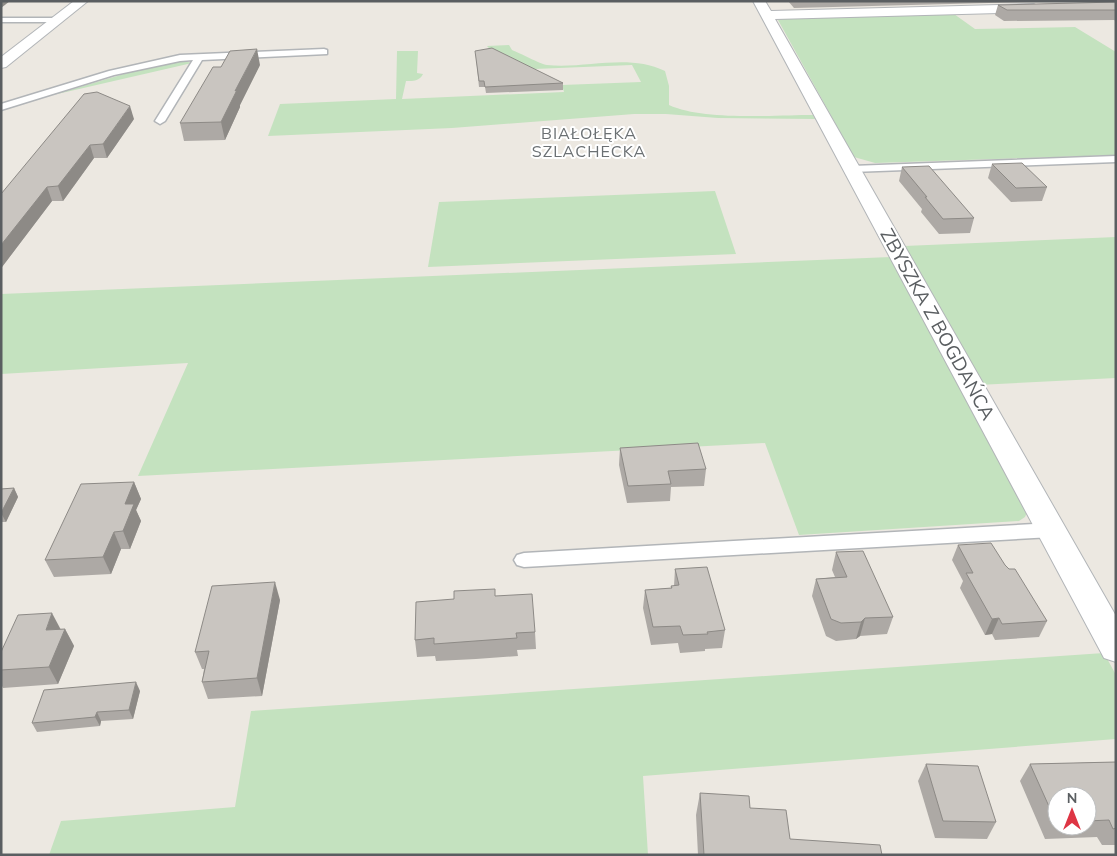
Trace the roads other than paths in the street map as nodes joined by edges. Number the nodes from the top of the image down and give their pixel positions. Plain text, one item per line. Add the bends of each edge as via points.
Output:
1 (82, 1) edge
2 (764, 8) edge
3 (1050, 8) edge
4 (1, 20) edge
5 (58, 20) junction
6 (324, 52) dead end
7 (199, 57) junction
8 (1, 64) edge
9 (1, 107) edge
10 (160, 121) dead end
11 (1116, 159) edge
12 (852, 169) junction
13 (1052, 530) junction
14 (524, 560) dead end
15 (1116, 648) edge

1 - 5 street
2 - 3 street
2 - 12 street, ZBYSZKA Z BOGDAŃCA
4 - 5 lane
5 - 8 street
6 - 7 lane
7 - 9 lane via 112,73
7 - 10 lane
11 - 12 lane
12 - 13 street, ZBYSZKA Z BOGDAŃCA
13 - 14 lane
13 - 15 street, ZBYSZKA Z BOGDAŃCA

